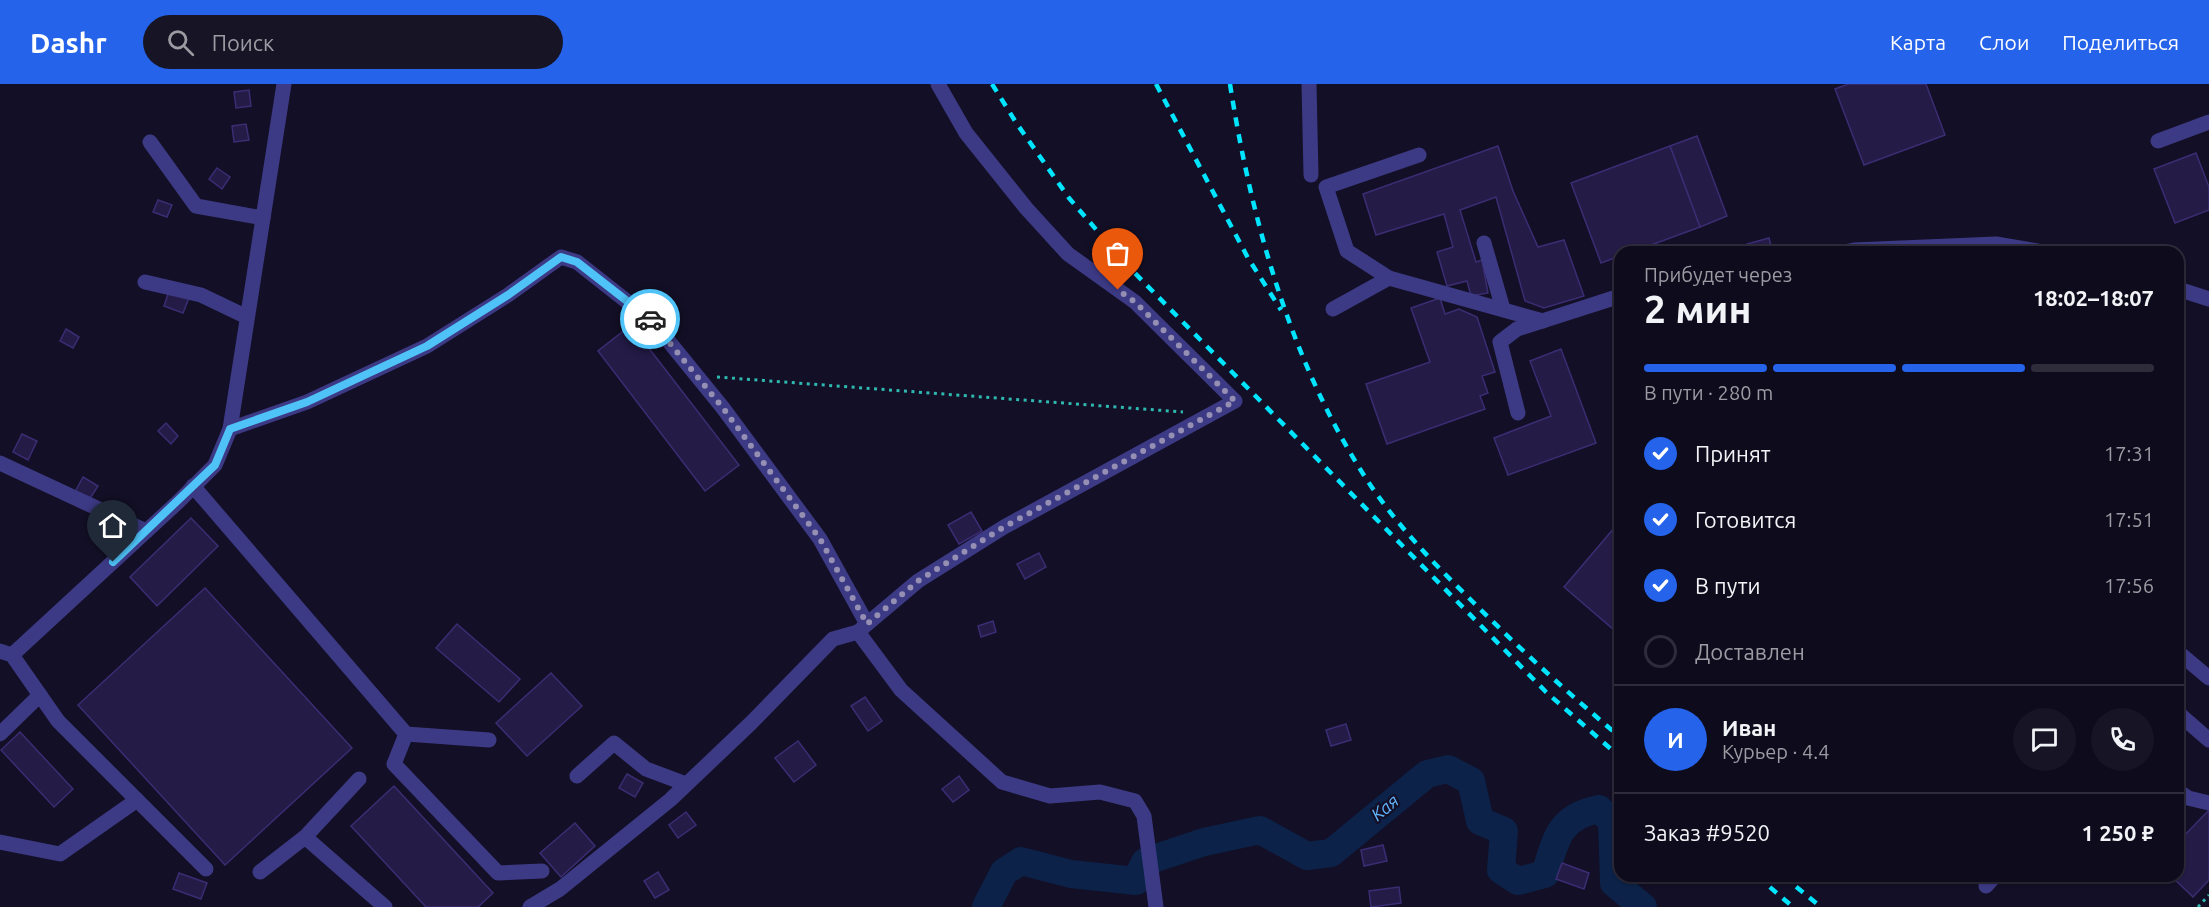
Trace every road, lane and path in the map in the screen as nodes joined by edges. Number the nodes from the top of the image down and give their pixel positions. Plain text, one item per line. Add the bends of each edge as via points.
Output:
1 (284, 84) edge
2 (938, 84) edge
3 (1309, 84) edge
4 (2209, 122) edge
5 (2158, 141) dead end
6 (150, 142) dead end
7 (1419, 155) dead end
8 (1311, 175) dead end
9 (263, 218) junction
10 (1484, 243) dead end
11 (1949, 246) edge
12 (2008, 246) edge
13 (1389, 278) junction
14 (144, 282) dead end
15 (2184, 291) edge
16 (1614, 298) edge
17 (2209, 299) edge
18 (1333, 309) dead end
19 (1503, 309) junction
20 (247, 317) junction
21 (1543, 321) junction
22 (697, 376) junction
23 (1518, 413) dead end
24 (1210, 414) junction
25 (230, 429) junction
26 (0, 464) edge
27 (193, 486) junction
28 (146, 531) junction
29 (863, 628) junction
30 (6, 653) edge
31 (2184, 657) edge
32 (2209, 678) edge
33 (40, 696) junction
34 (2184, 718) edge
35 (0, 734) edge
36 (406, 734) junction
37 (489, 740) dead end
38 (2209, 740) edge
39 (577, 776) dead end
40 (359, 780) dead end
41 (686, 784) junction
42 (2184, 795) edge
43 (137, 800) junction
44 (2209, 803) edge
45 (305, 837) junction
46 (0, 842) edge
47 (206, 869) dead end
48 (260, 872) dead end
49 (542, 872) dead end
50 (2209, 895) edge
51 (385, 907) edge
52 (530, 907) edge
53 (1156, 907) edge
54 (2198, 907) edge

1 - 9 street
2 - 24 street via 966,133 1068,254 1135,302 1235,401
3 - 8 street
4 - 5 street
6 - 9 street via 196,206
7 - 13 street via 1326,187 1347,251
9 - 20 street
10 - 19 street
11 - 12 street
13 - 18 street
13 - 19 street
14 - 20 street via 201,295
15 - 17 street
16 - 21 street
19 - 21 street
20 - 25 street
21 - 23 street via 1517,329 1500,342
22 - 24 path
22 - 25 street via 653,322 577,262 561,257 427,346 307,402
22 - 29 street via 820,539
24 - 29 street via 994,533 918,581
25 - 27 street via 215,465
26 - 28 street
27 - 28 street
27 - 36 street
28 - 30 street
29 - 41 street via 832,639
29 - 53 street via 901,690 1002,782 1050,796 1100,792 1135,801 1144,816
30 - 33 street
31 - 32 street
33 - 35 street
33 - 43 street via 58,721
34 - 38 street
36 - 37 street
36 - 49 street via 393,764 498,873
39 - 41 street via 614,743 646,769
40 - 45 street
41 - 52 street via 560,889
42 - 44 street
43 - 46 street via 60,854
43 - 47 street
45 - 48 street
45 - 51 street
50 - 54 path

